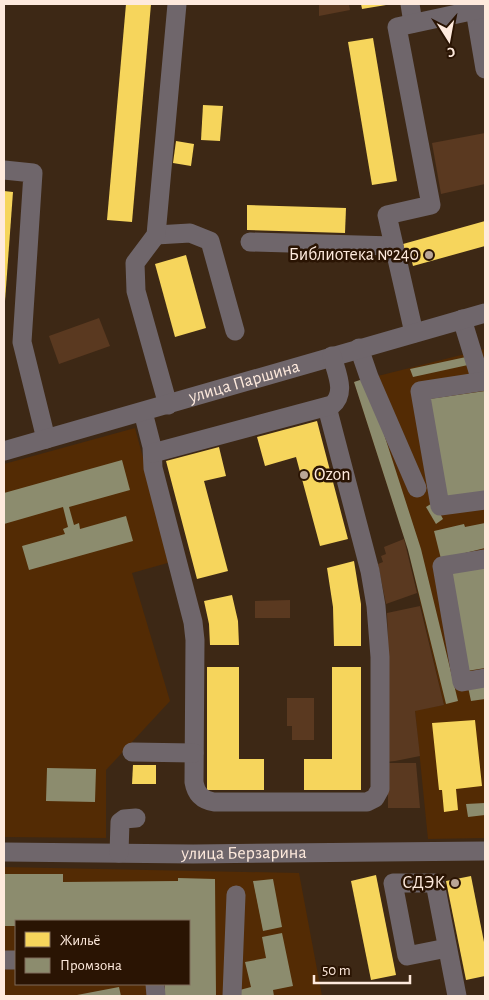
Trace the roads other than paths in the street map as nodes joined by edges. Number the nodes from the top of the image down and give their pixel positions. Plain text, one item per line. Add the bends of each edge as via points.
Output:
1 (177, 4) edge
2 (410, 4) edge
3 (482, 7) edge
4 (437, 11) edge
5 (413, 23) junction
6 (485, 69) edge
7 (4, 170) edge
8 (156, 235) junction
9 (250, 242) dead end
10 (393, 246) junction
11 (485, 313) edge
12 (462, 319) junction
13 (235, 331) dead end
14 (414, 332) junction
15 (359, 348) junction
16 (332, 356) junction
17 (483, 381) edge
18 (168, 405) junction
19 (327, 407) junction
20 (143, 412) junction
21 (46, 439) junction
22 (4, 451) edge
23 (153, 452) junction
24 (417, 488) dead end
25 (485, 500) edge
26 (485, 559) edge
27 (485, 678) edge
28 (132, 752) dead end
29 (194, 753) junction
30 (136, 818) dead end
31 (485, 851) edge
32 (4, 852) edge
33 (119, 853) junction
34 (236, 895) dead end
35 (447, 948) dead end
36 (232, 996) edge
37 (457, 996) edge

1 - 8 street
2 - 5 street
3 - 4 street
3 - 6 street
4 - 5 street
5 - 10 street via 397,27 431,205 387,215
7 - 21 street via 32,173 22,342
8 - 13 street via 190,234 210,241
8 - 18 street via 135,263 136,291
9 - 10 street
10 - 14 street
11 - 12 street, улица Паршина
12 - 14 street, улица Паршина
12 - 17 street
14 - 15 street, улица Паршина
15 - 16 street, улица Паршина
15 - 24 street
16 - 18 street, улица Паршина
16 - 19 street via 340,392 337,401
17 - 25 street via 420,391 440,506
18 - 20 street, улица Паршина
19 - 23 street via 203,445
19 - 29 street via 370,571 376,606 380,657 380,790 375,798 366,802 214,802 201,797 195,788
20 - 21 street, улица Паршина
20 - 23 street
21 - 22 street, улица Паршина
23 - 29 street via 153,468 193,622
26 - 27 street via 442,566 462,682
28 - 29 street
30 - 33 street via 124,818 120,822
31 - 33 street, улица Берзарина
32 - 33 street, улица Берзарина
34 - 36 street
35 - 37 street

